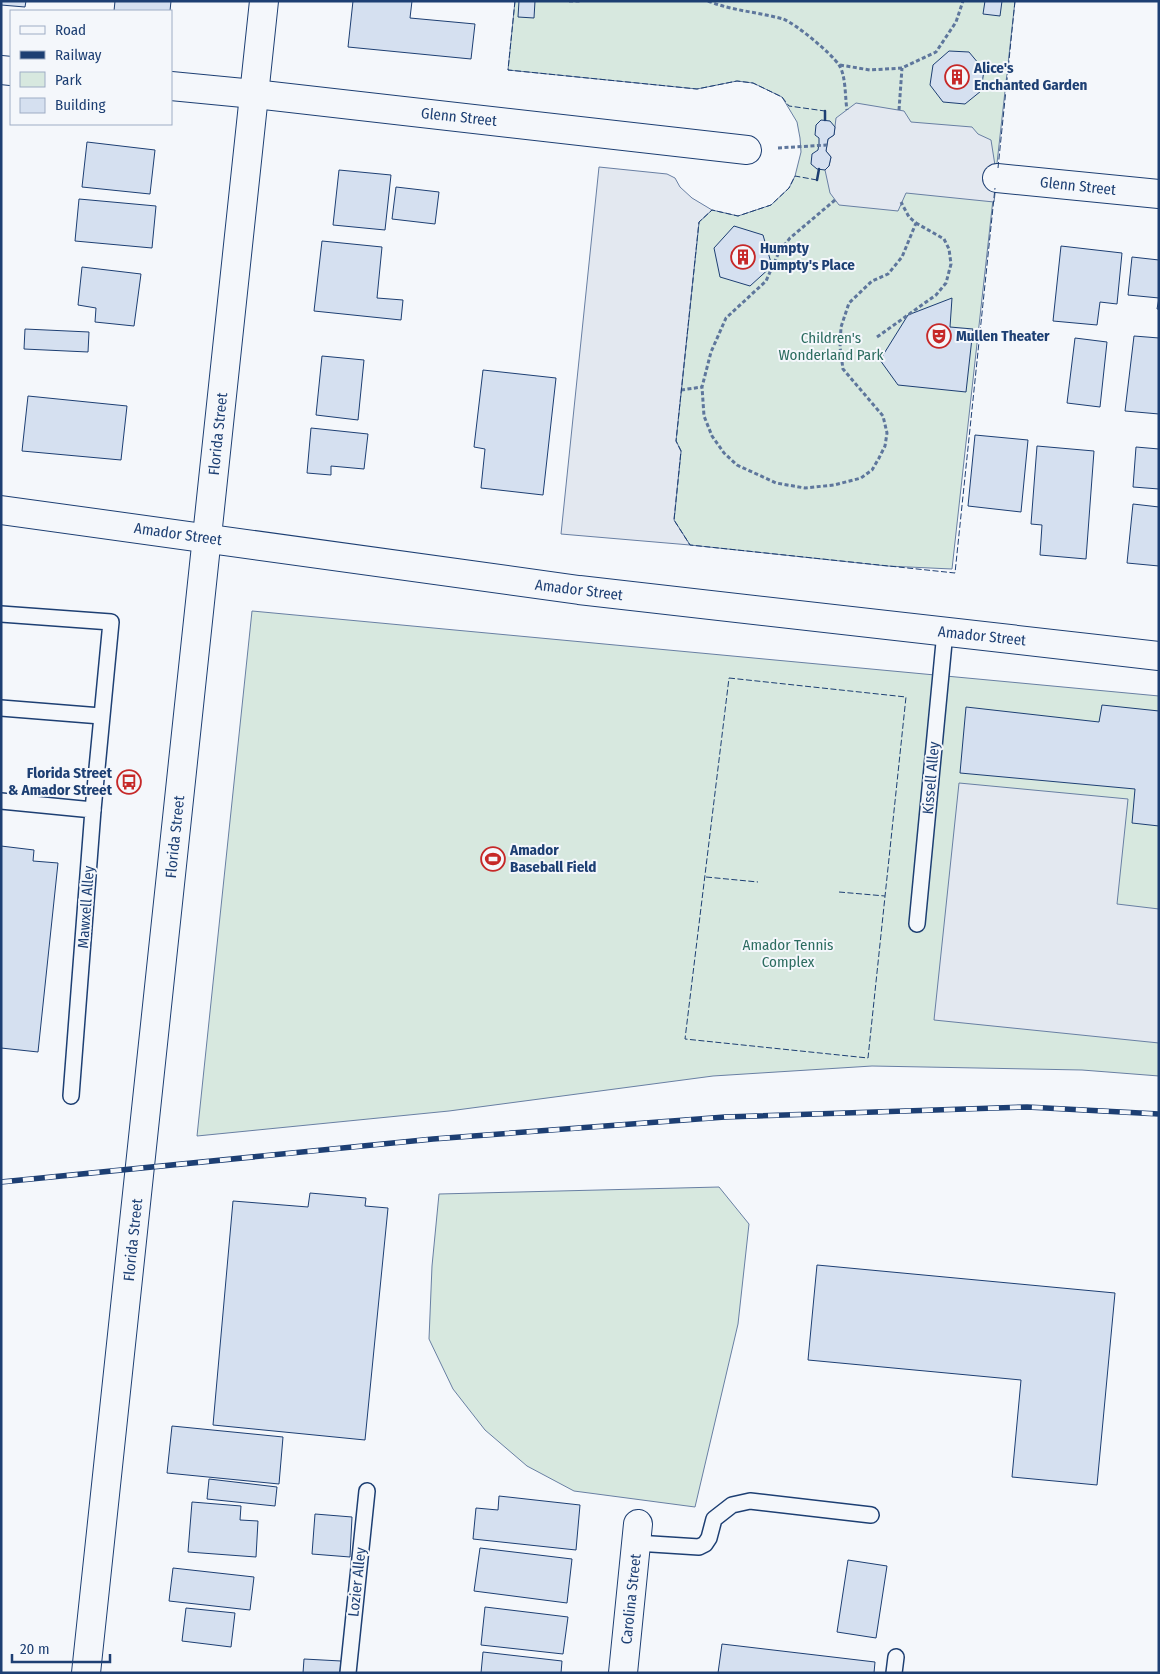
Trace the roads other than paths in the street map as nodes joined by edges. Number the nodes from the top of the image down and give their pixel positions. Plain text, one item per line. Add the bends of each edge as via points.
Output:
1 (264, 1) edge
2 (172, 86) edge
3 (254, 94) junction
4 (747, 150) road end
5 (996, 178) dead end
6 (1159, 194) edge
7 (1, 510) edge
8 (207, 538) junction
9 (1, 614) edge
10 (945, 632) junction
11 (1159, 656) edge
12 (1, 708) edge
13 (102, 716) junction
14 (1, 802) edge
15 (93, 810) junction
16 (917, 924) dead end
17 (72, 1096) dead end
18 (367, 1491) dead end
19 (871, 1515) dead end
20 (637, 1534) joint
21 (896, 1657) dead end
22 (86, 1673) edge
23 (348, 1673) edge
24 (623, 1673) edge
25 (894, 1673) edge

1 - 3 street, Florida Street
2 - 3 street, Glenn Street
3 - 4 street, Glenn Street
3 - 8 street, Florida Street
5 - 6 street, Glenn Street
7 - 8 street, Amador Street
8 - 10 street, Amador Street via 579,590
8 - 22 street, Florida Street
9 - 13 lane, Mawxell Alley via 111,622
10 - 11 street, Amador Street
10 - 16 lane, Kissell Alley
12 - 13 lane
13 - 15 lane, Mawxell Alley
14 - 15 lane
15 - 17 lane, Mawxell Alley
18 - 23 lane, Lozier Alley
19 - 20 lane via 750,1501 732,1505 714,1519 709,1538 699,1546
20 - 24 street, Carolina Street
21 - 25 lane

